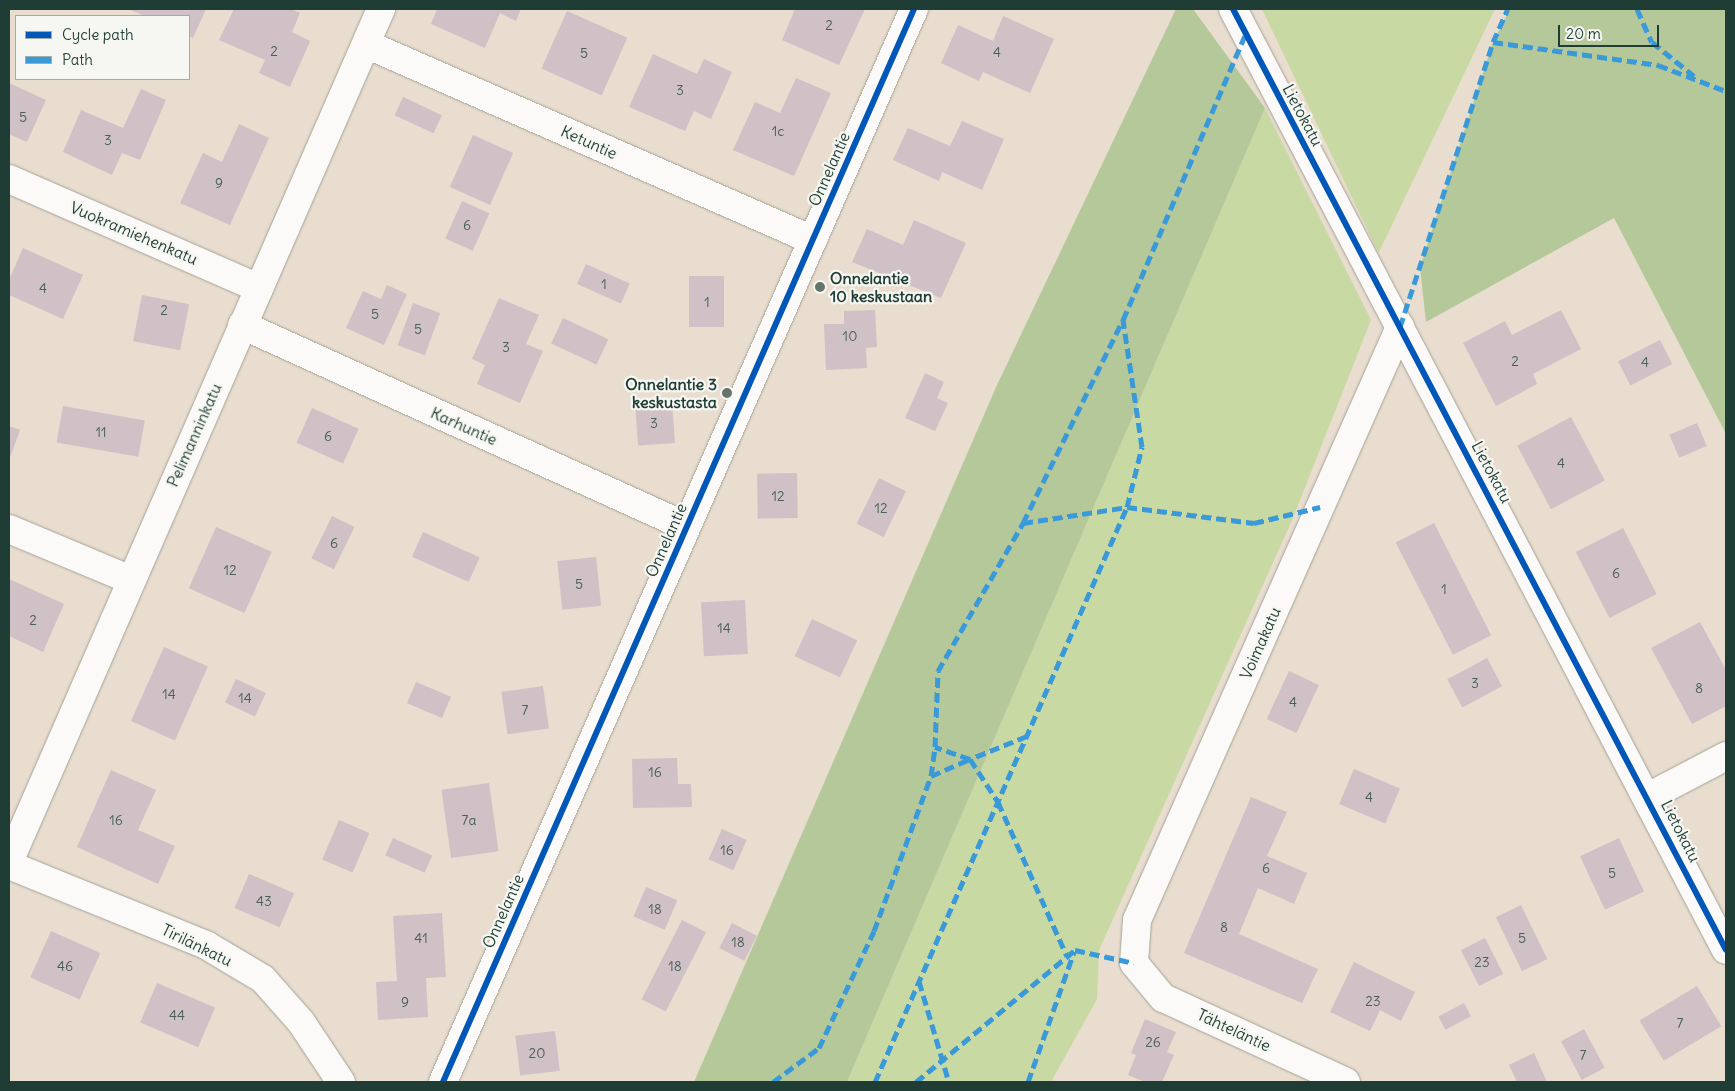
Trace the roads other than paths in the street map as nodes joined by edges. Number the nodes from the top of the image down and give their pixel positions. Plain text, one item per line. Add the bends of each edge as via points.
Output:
1 (381, 9) edge
2 (914, 9) edge
3 (1233, 9) edge
4 (366, 44) junction
5 (9, 179) edge
6 (813, 240) junction
7 (259, 288) junction
8 (242, 325) junction
9 (1400, 327) junction
10 (686, 526) junction
11 (9, 529) edge
12 (131, 580) junction
13 (1726, 756) edge
14 (1648, 797) junction
15 (9, 863) edge
16 (1726, 950) edge
17 (1134, 963) joint
18 (342, 1082) edge
19 (443, 1082) edge
20 (1346, 1082) edge

1 - 4 street, Pelimanninkatu
2 - 6 street, Onnelantie
3 - 9 street, Lietokatu
4 - 6 street, Ketuntie
4 - 7 street, Pelimanninkatu
5 - 7 street, Vuokramiehenkatu
6 - 10 street, Onnelantie
7 - 8 street, Pelimanninkatu
8 - 10 street, Karhuntie
8 - 12 street, Pelimanninkatu
9 - 14 street, Lietokatu
9 - 17 street, Voimakatu via 1137,920
10 - 19 street, Onnelantie
11 - 12 street
12 - 15 street, Pelimanninkatu
13 - 14 street
14 - 16 street, Lietokatu
15 - 18 street, Tirilänkatu via 206,946 263,980 301,1022
17 - 20 street, Tähteläntie via 1163,998

